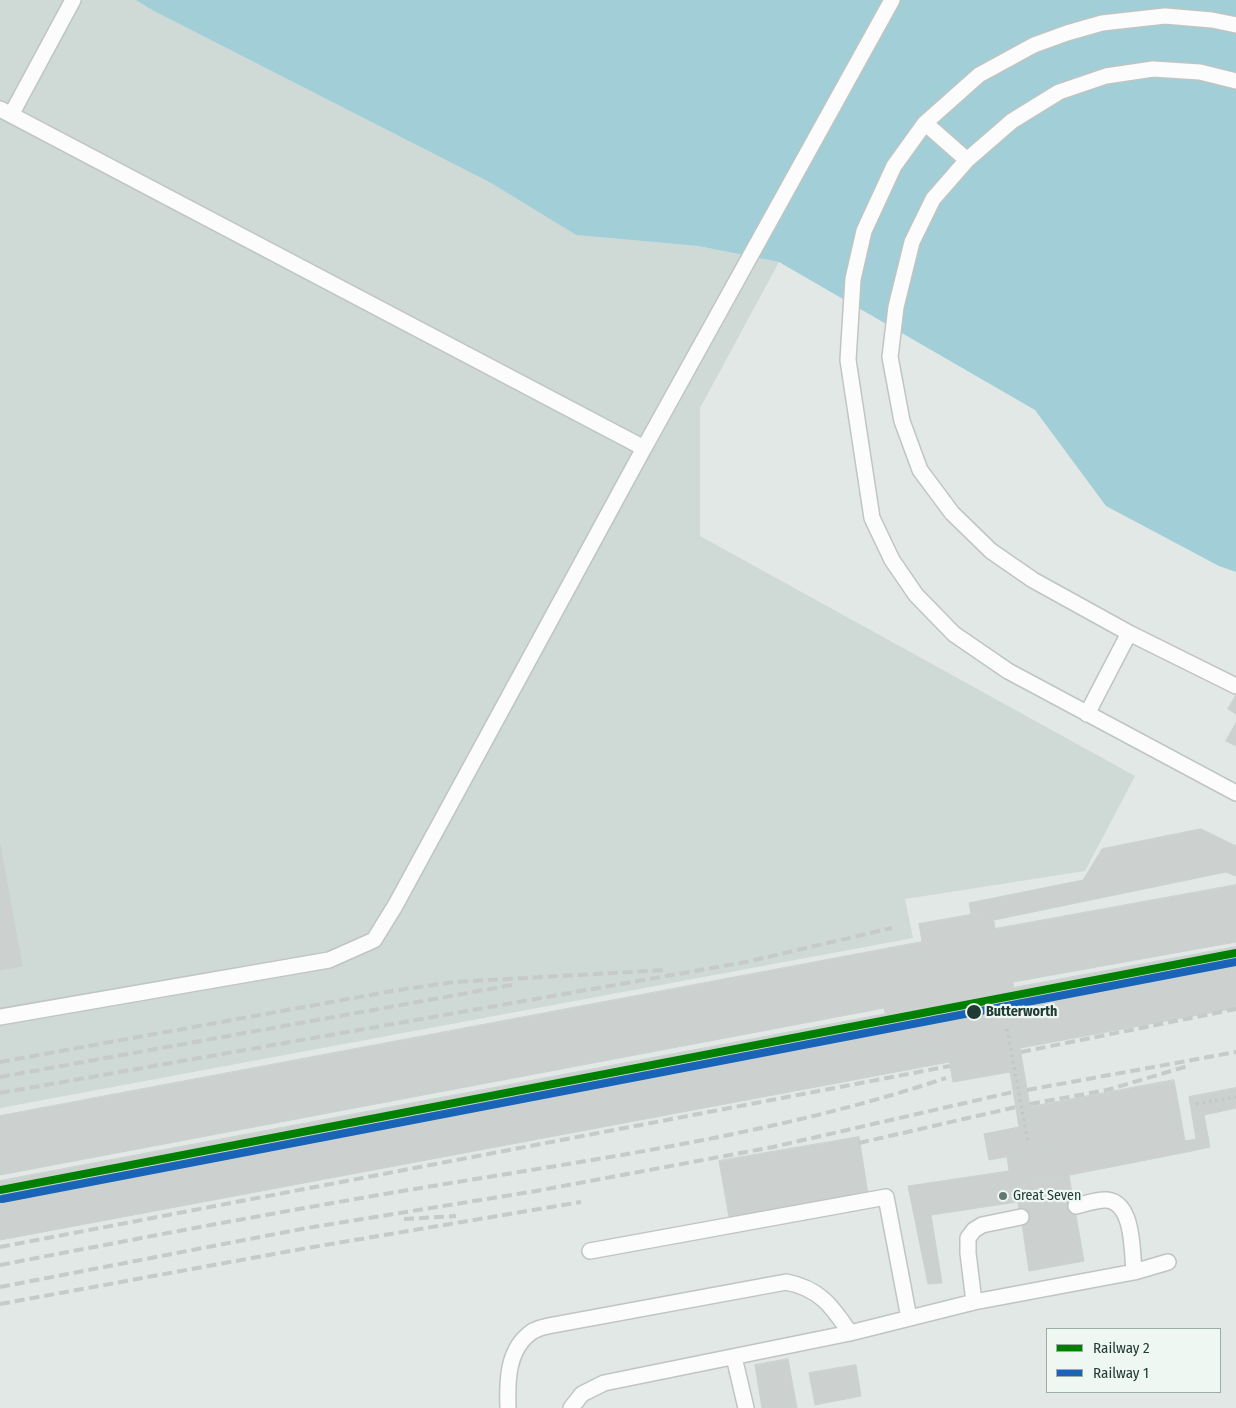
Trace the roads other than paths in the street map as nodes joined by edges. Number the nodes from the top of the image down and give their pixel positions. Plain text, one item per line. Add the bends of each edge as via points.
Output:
1 (73, 0) edge
2 (892, 0) edge
3 (1236, 25) edge
4 (1236, 81) edge
5 (6, 112) edge
6 (925, 123) junction
7 (967, 160) junction
8 (644, 448) junction
9 (1129, 633) junction
10 (1236, 686) edge
11 (1087, 714) junction
12 (1236, 793) edge
13 (0, 1017) edge
14 (1076, 1206) dead end
15 (1021, 1217) dead end
16 (590, 1251) dead end
17 (1168, 1262) dead end
18 (1134, 1272) junction
19 (974, 1302) junction
20 (909, 1318) junction
21 (850, 1333) junction
22 (734, 1357) junction
23 (508, 1408) edge
24 (571, 1408) edge
25 (746, 1408) edge

1 - 5 lane via 32,76
2 - 8 lane
3 - 6 lane via 1165,16 1102,23 1067,33 1034,45 979,74
4 - 7 lane via 1200,72 1153,69 1106,76 1059,92 1012,121
5 - 8 lane
6 - 7 lane
6 - 11 lane via 894,166 864,231 853,279 848,360 872,518 892,560 916,595 954,634 1008,671
7 - 9 lane via 933,199 912,242 896,307 890,357 902,420 920,470 952,513 990,551 1034,580
8 - 13 lane via 374,940 329,960
9 - 10 lane
9 - 11 lane
11 - 12 lane
14 - 18 lane via 1107,1200 1123,1210 1128,1222
15 - 19 lane via 982,1225 968,1238
16 - 20 lane via 886,1197
17 - 18 lane
18 - 19 lane
19 - 20 lane
20 - 21 lane
21 - 22 lane
21 - 23 lane via 831,1305 813,1291 786,1282 548,1326 533,1331 516,1351 507,1381
22 - 24 lane via 604,1383 582,1394
22 - 25 lane

